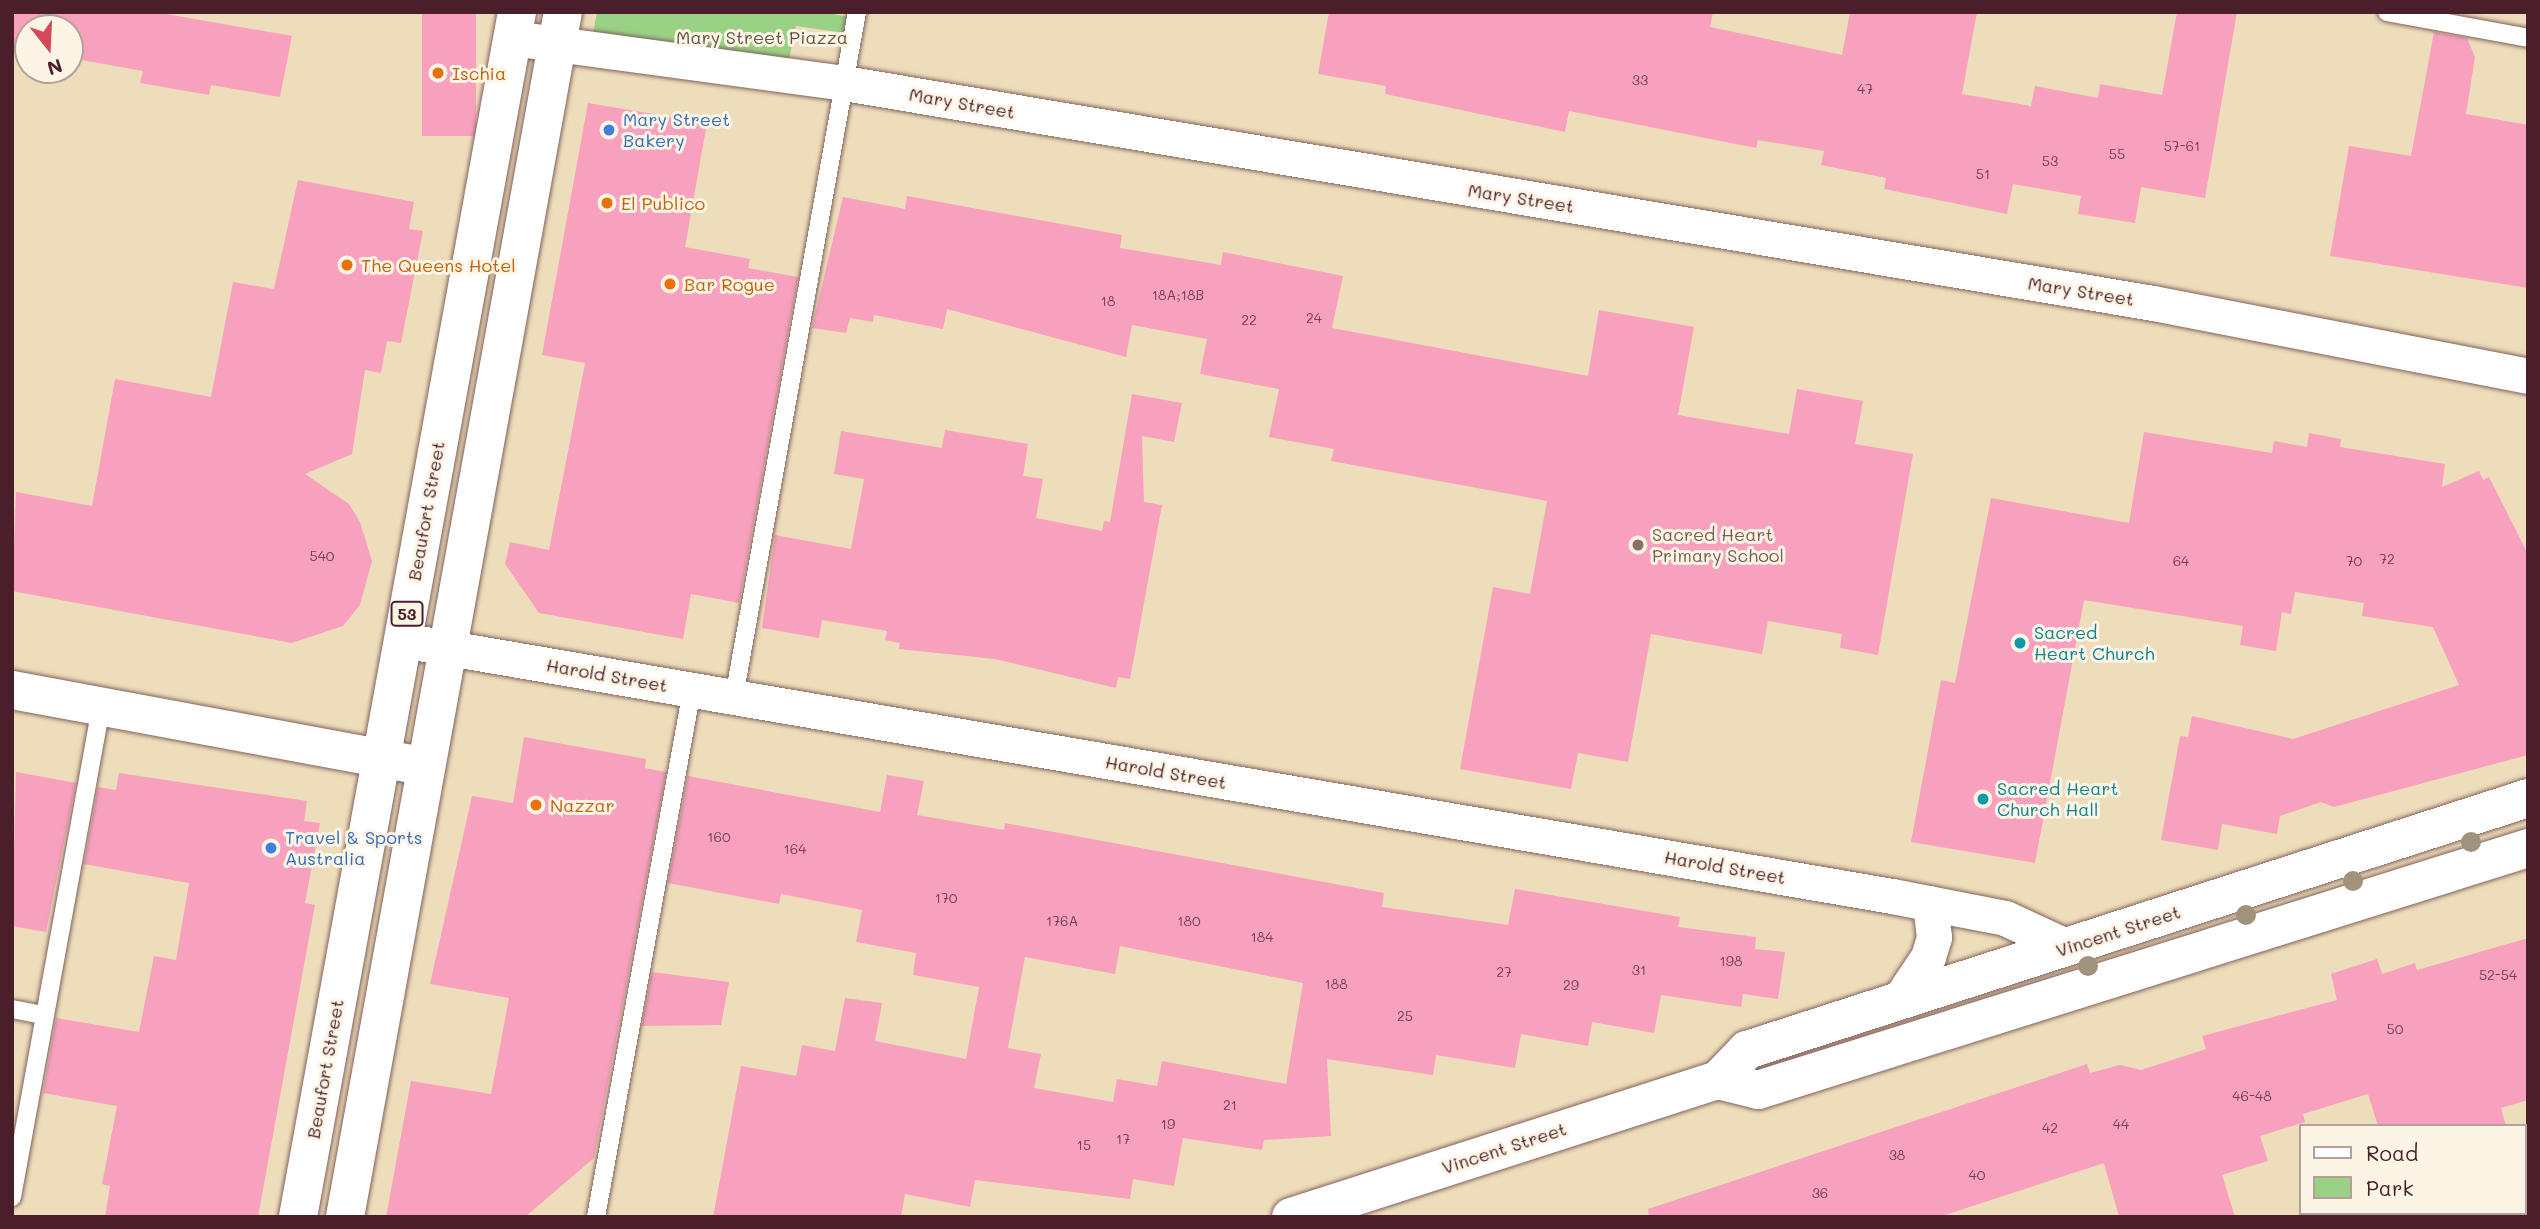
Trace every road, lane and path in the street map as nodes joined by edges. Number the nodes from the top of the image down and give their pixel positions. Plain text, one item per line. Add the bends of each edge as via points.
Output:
1 (857, 12) edge
2 (2387, 12) edge
3 (514, 25) edge
4 (560, 28) edge
5 (2528, 37) edge
6 (844, 83) junction
7 (2528, 376) edge
8 (402, 640) junction
9 (448, 648) junction
10 (12, 690) edge
11 (692, 690) junction
12 (734, 697) junction
13 (101, 707) junction
14 (381, 758) junction
15 (426, 767) junction
16 (2528, 798) edge
17 (2528, 848) edge
18 (1930, 903) junction
19 (2068, 947) junction
20 (1899, 1000) junction
21 (12, 1009) edge
22 (44, 1015) junction
23 (1718, 1080) junction
24 (12, 1197) edge
25 (298, 1217) edge
26 (345, 1217) edge
27 (596, 1217) edge
28 (1291, 1217) edge

1 - 6 lane
2 - 5 lane
3 - 4 street, Mary Street
3 - 8 main road, Beaufort Street / 53
4 - 6 street, Mary Street
4 - 9 main road
6 - 7 street, Mary Street via 2153,303
6 - 12 lane
8 - 9 street, Harold Street
8 - 14 main road, Beaufort Street / 53
9 - 11 street, Harold Street
9 - 15 main road
10 - 13 main road
11 - 12 street, Harold Street
11 - 27 lane
12 - 18 street, Harold Street
13 - 14 main road
13 - 22 lane
14 - 15 main road
14 - 25 main road, Beaufort Street / 53
15 - 26 main road
16 - 19 main road, Vincent Street
17 - 23 main road via 1758,1090
18 - 19 street, Harold Street via 2005,918
18 - 20 street via 1934,937 1928,957
19 - 20 main road, Vincent Street
20 - 23 main road, Vincent Street via 1747,1050
21 - 22 lane
22 - 24 lane
23 - 28 main road, Vincent Street

